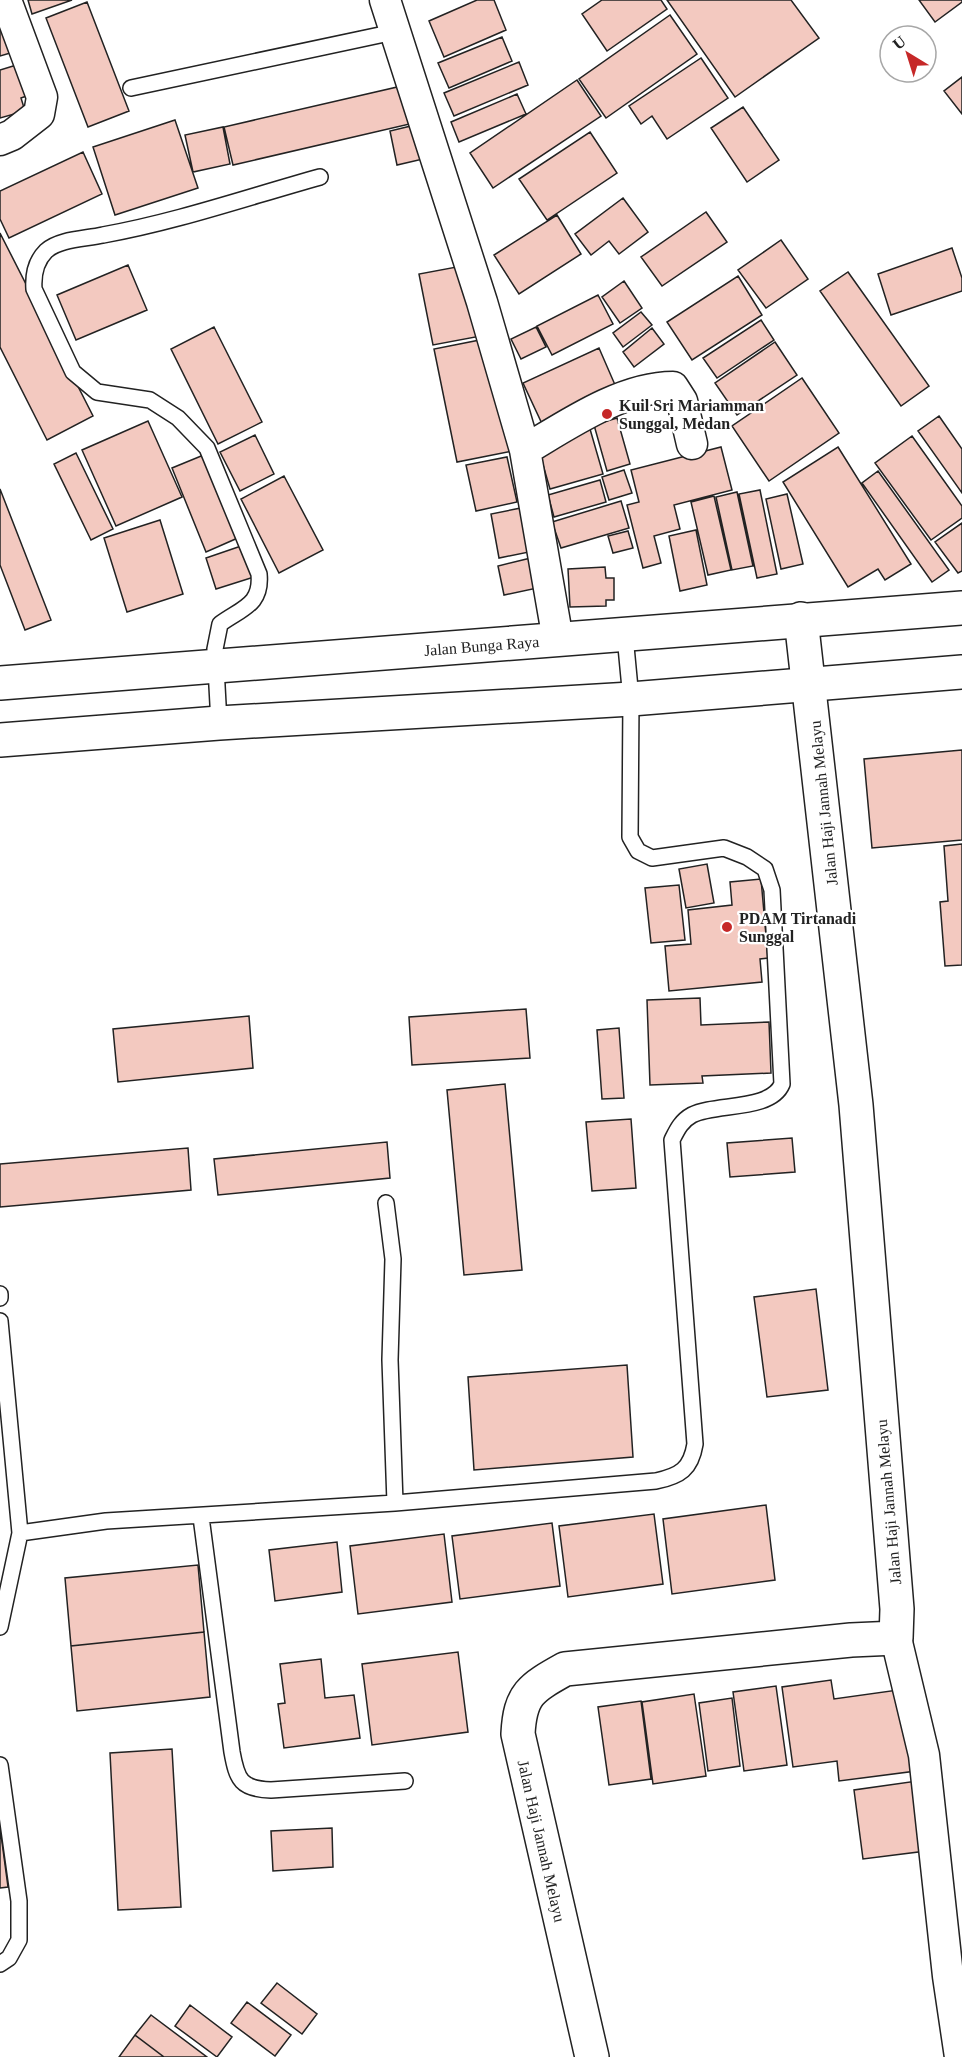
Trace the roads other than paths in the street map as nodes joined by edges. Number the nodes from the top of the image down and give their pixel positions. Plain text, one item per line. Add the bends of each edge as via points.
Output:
1 (6, 0) edge
2 (385, 0) edge
3 (394, 32) junction
4 (131, 88) dead end
5 (0, 140) edge
6 (320, 177) dead end
7 (692, 444) dead end
8 (525, 450) junction
9 (962, 608) edge
10 (801, 619) junction
11 (625, 636) junction
12 (558, 640) junction
13 (217, 664) junction
14 (962, 672) edge
15 (0, 683) edge
16 (810, 684) junction
17 (631, 699) junction
18 (219, 723) junction
19 (0, 740) edge
20 (386, 1203) dead end
21 (0, 1294) edge
22 (0, 1298) edge
23 (0, 1321) edge
24 (395, 1503) junction
25 (201, 1517) junction
26 (20, 1533) junction
27 (0, 1627) edge
28 (896, 1638) junction
29 (0, 1766) edge
30 (405, 1781) dead end
31 (2, 1788) edge
32 (0, 1964) edge
33 (592, 2057) edge
34 (960, 2057) edge

1 - 5 street via 42,97 39,114
2 - 3 street
3 - 4 lane
3 - 8 street via 482,302
6 - 13 lane via 129,230 60,243 47,250 33,275 34,289 73,372 97,392 150,400 178,418 207,448 259,574 260,587 256,598 220,624 215,649
7 - 8 street via 682,401 673,387 656,387 585,415
8 - 12 street
9 - 10 main road, Jalan Bunga Raya
10 - 11 main road, Jalan Bunga Raya
10 - 16 main road, Jalan Haji Jannah Melayu
11 - 12 main road, Jalan Bunga Raya
11 - 17 lane
12 - 13 main road, Jalan Bunga Raya
13 - 15 main road, Jalan Bunga Raya
13 - 18 lane
14 - 16 main road
16 - 17 main road
16 - 28 main road, Jalan Haji Jannah Melayu via 856,1105 897,1610
17 - 18 main road
17 - 24 lane via 630,837 638,851 652,858 724,848 765,869 772,890 782,1084 778,1092 765,1100 693,1114 679,1125 672,1140 693,1457 686,1470 676,1477 656,1481
18 - 19 main road
20 - 24 lane via 393,1259 390,1359
21 - 22 lane
23 - 26 lane
24 - 25 lane
25 - 26 lane via 106,1521
25 - 30 lane via 232,1752 235,1771 243,1783 253,1789 271,1790
26 - 27 lane
28 - 33 main road, Jalan Haji Jannah Melayu via 565,1669 529,1694 520,1709 518,1734
28 - 34 street via 924,1755
29 - 31 lane
31 - 32 lane via 19,1900 19,1940 9,1958

